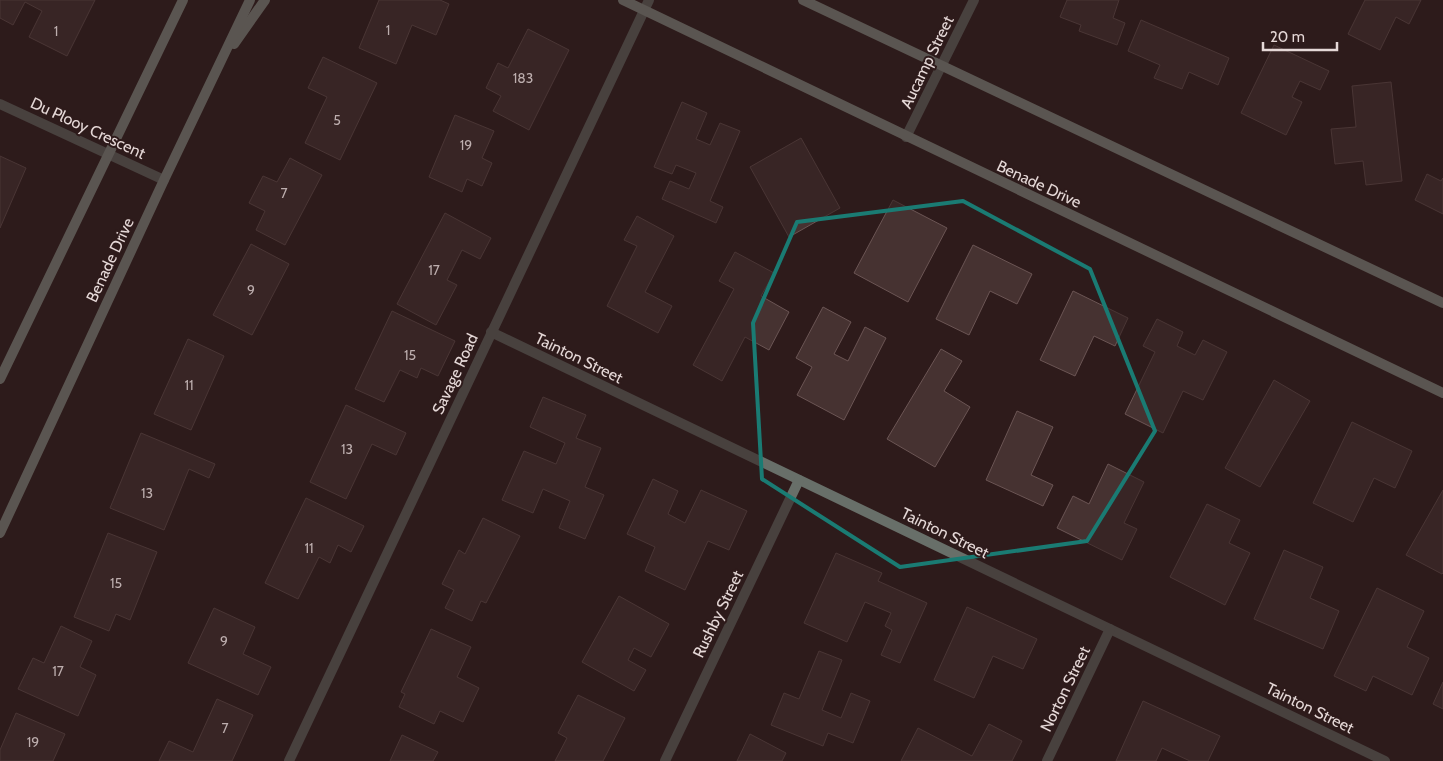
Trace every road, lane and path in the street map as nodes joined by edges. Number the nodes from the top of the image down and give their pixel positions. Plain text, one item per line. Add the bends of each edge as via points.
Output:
1 (176, 0) edge
2 (183, 0) edge
3 (250, 0) edge
4 (265, 0) edge
5 (623, 0) edge
6 (803, 0) edge
7 (974, 0) edge
8 (646, 5) edge
9 (169, 30) junction
10 (942, 67) junction
11 (213, 74) junction
12 (0, 104) edge
13 (906, 137) junction
14 (109, 155) junction
15 (164, 180) junction
16 (1443, 303) edge
17 (491, 332) junction
18 (0, 379) edge
19 (1443, 392) edge
20 (799, 480) junction
21 (0, 533) edge
22 (1110, 629) junction
23 (289, 761) edge
24 (664, 761) edge
25 (1046, 761) edge
26 (1386, 761) edge

1 - 9 street
2 - 9 street
3 - 11 street, Benade Drive
4 - 11 street
5 - 8 street, Benade Drive
6 - 10 street
7 - 10 street, Aucamp Street
8 - 13 street, Benade Drive
8 - 17 street, Savage Road
9 - 14 street
10 - 13 street, Aucamp Street
10 - 16 street
11 - 15 street, Benade Drive
12 - 14 street, Du Plooy Crescent
13 - 19 street, Benade Drive
14 - 15 street, Du Plooy Crescent
14 - 18 street
15 - 21 street, Benade Drive
17 - 20 street, Tainton Street
17 - 23 street, Savage Road
20 - 22 street, Tainton Street
20 - 24 street, Rushby Street
22 - 25 street, Norton Street
22 - 26 street, Tainton Street

